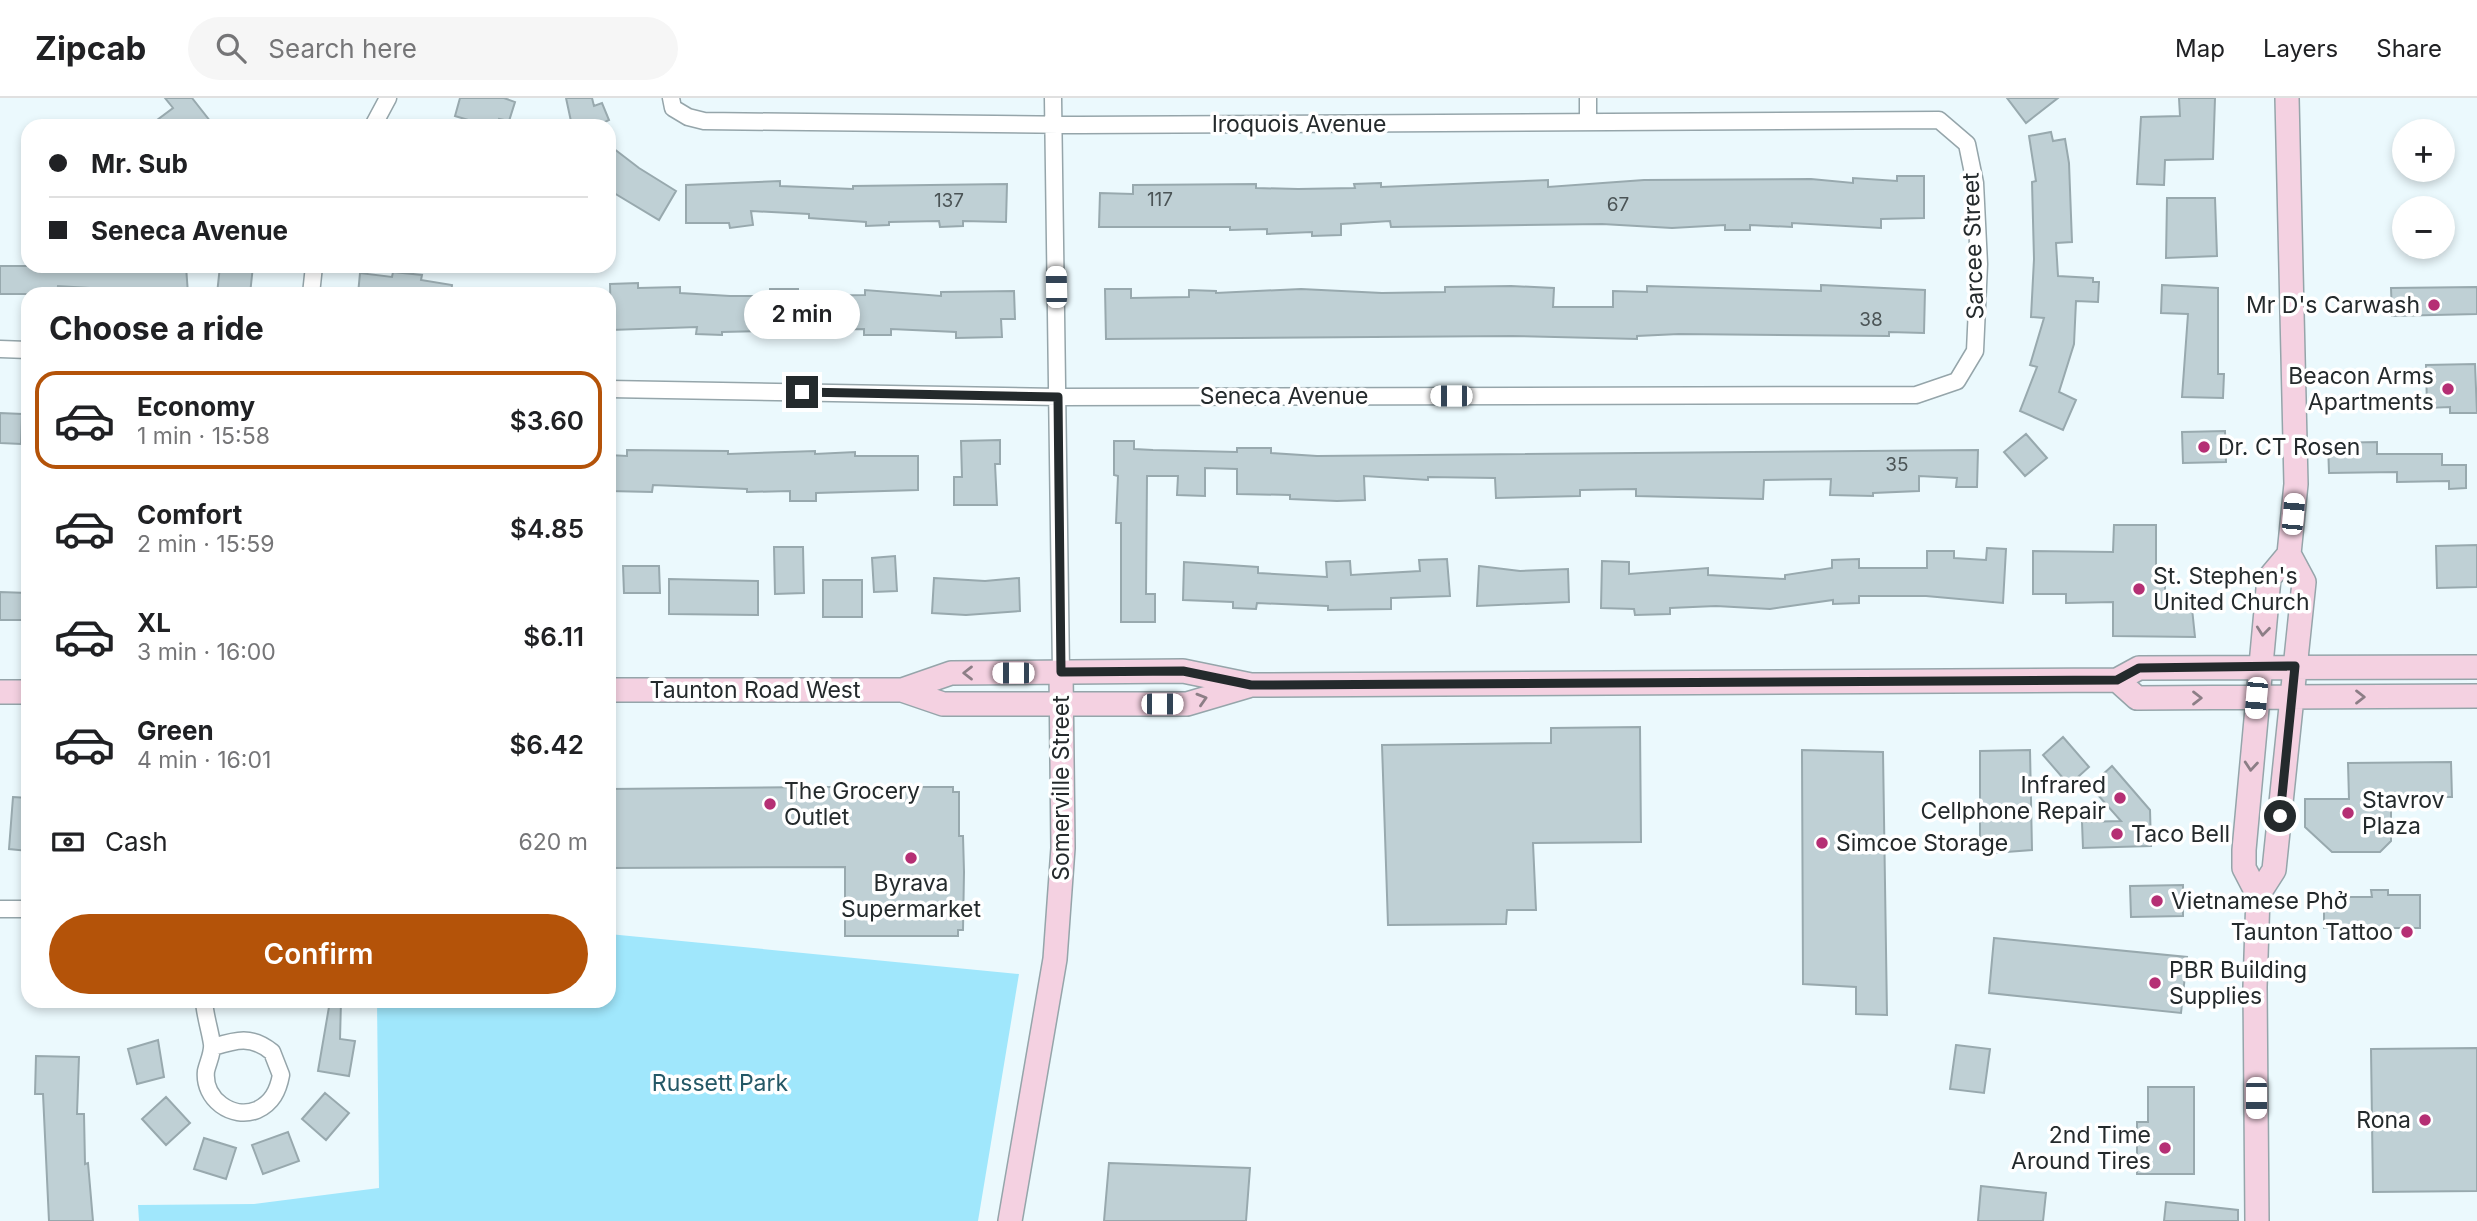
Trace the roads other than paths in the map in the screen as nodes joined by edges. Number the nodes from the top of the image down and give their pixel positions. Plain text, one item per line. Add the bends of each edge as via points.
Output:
1 (388, 98) edge
2 (671, 98) edge
3 (1053, 98) edge
4 (1588, 98) edge
5 (2287, 98) edge
6 (377, 119) edge
7 (1939, 120) joint
8 (1588, 122) junction
9 (1053, 124) junction
10 (0, 349) edge
11 (21, 349) edge
12 (1957, 381) joint
13 (616, 389) edge
14 (1058, 397) junction
15 (2289, 554) junction
16 (2260, 666) junction
17 (2295, 666) junction
18 (2477, 667) edge
19 (1061, 672) junction
20 (2117, 680) junction
21 (1251, 685) junction
22 (616, 690) edge
23 (902, 690) junction
24 (0, 692) edge
25 (21, 692) edge
26 (2477, 696) edge
27 (2256, 698) junction
28 (2292, 700) junction
29 (1061, 704) junction
30 (2258, 895) junction
31 (0, 909) edge
32 (21, 909) edge
33 (205, 1008) edge
34 (213, 1047) junction
35 (1010, 1221) edge
36 (2257, 1221) edge

1 - 6 street
2 - 9 street, Iroquois Avenue via 673,108 705,121
3 - 9 street, Somerville Street
4 - 8 street
5 - 15 main road via 2296,428
7 - 8 street, Iroquois Avenue
7 - 12 street, Sarcee Street via 1967,144 1975,183 1979,264 1975,351
8 - 9 street, Iroquois Avenue
9 - 14 street, Somerville Street
10 - 11 street
12 - 14 street, Seneca Avenue via 1916,395
13 - 14 street, Seneca Avenue
14 - 19 street, Somerville Street
15 -> 16 main road via 2269,578
15 - 17 main road via 2304,582
16 - 17 main road, Taunton Road West
16 - 20 main road, Taunton Road West via 2139,668
16 - 27 main road
17 - 18 main road, Taunton Road West
17 - 28 main road
19 - 21 main road, Taunton Road West via 1183,671
19 -> 23 main road, Taunton Road West via 951,673
19 - 29 main road, Somerville Street
20 - 21 main road, Taunton Road West
20 -> 27 main road via 2137,698
29 -> 21 main road, Taunton Road West via 1187,704
22 - 23 main road, Taunton Road West
23 - 29 main road, Taunton Road West via 943,704
24 - 25 main road
28 -> 26 main road
27 - 28 main road
27 -> 30 main road via 2244,868
28 - 30 main road via 2274,870
29 - 35 main road, Somerville Street via 1063,848 1055,959
30 - 36 main road
31 - 32 street
33 - 34 street
34 - 34 street via 207,1084 219,1104 252,1112 272,1099 281,1075 272,1052 250,1039

